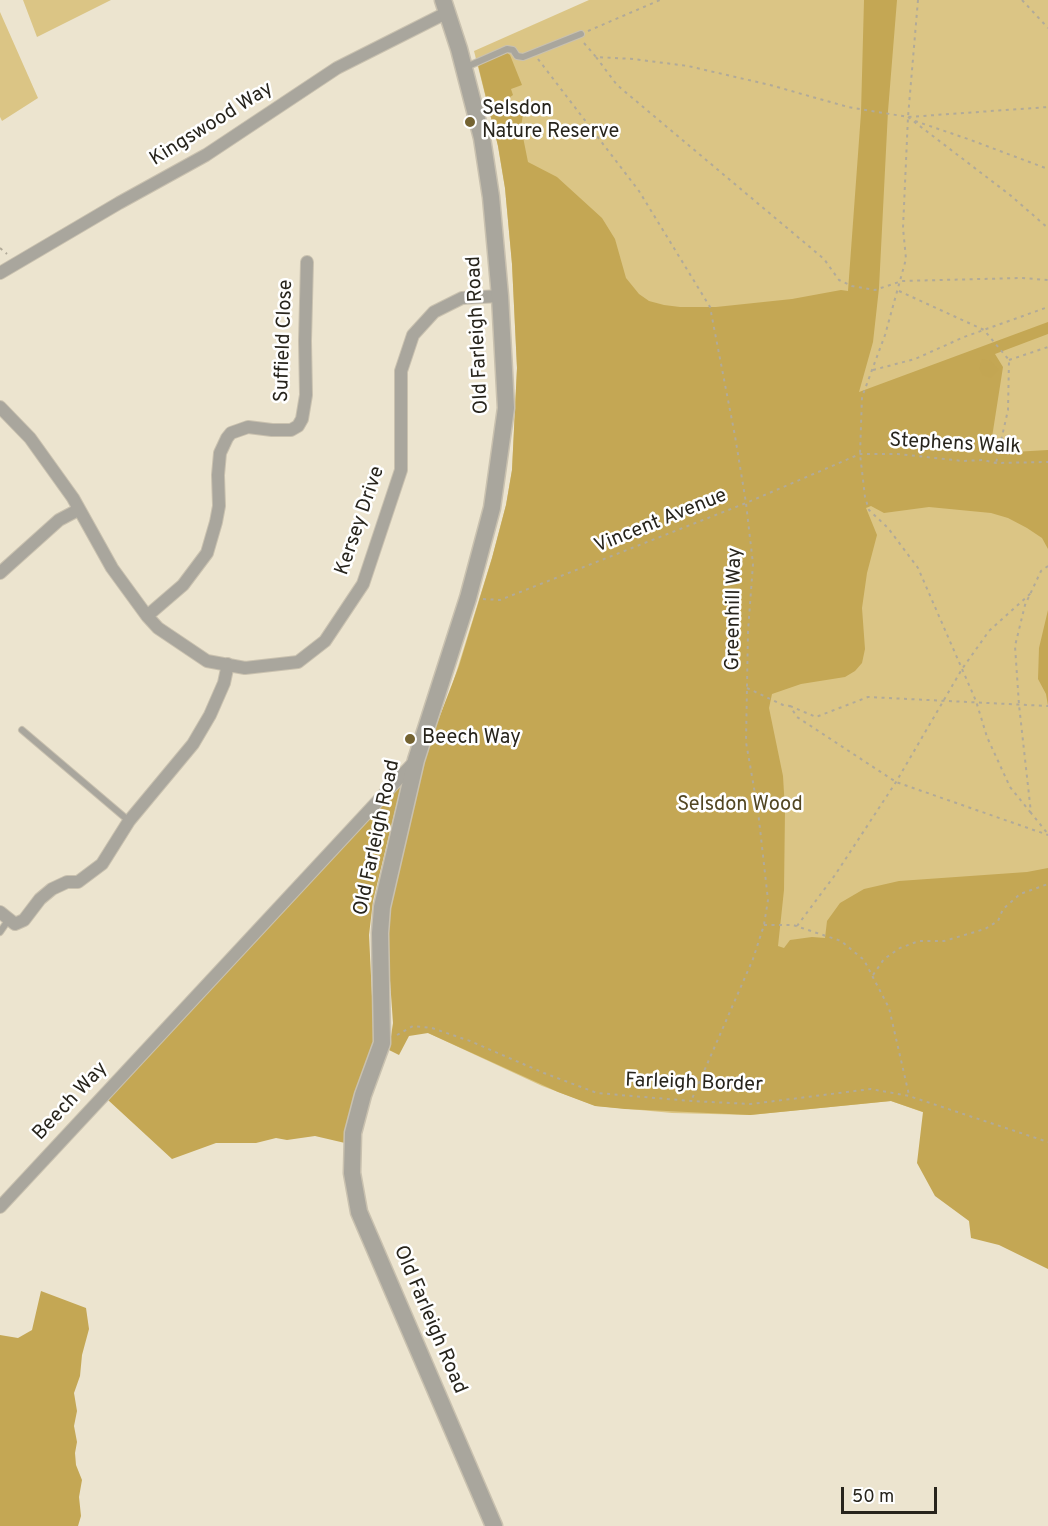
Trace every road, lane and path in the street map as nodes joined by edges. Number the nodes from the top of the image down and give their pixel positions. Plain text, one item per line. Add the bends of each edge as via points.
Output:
1 (660, 0) edge
2 (918, 0) edge
3 (1022, 0) edge
4 (444, 6) edge
5 (1048, 28) edge
6 (581, 34) junction
7 (533, 52) junction
8 (596, 57) junction
9 (464, 68) junction
10 (1048, 107) edge
11 (908, 117) junction
12 (912, 120) junction
13 (1048, 169) edge
14 (1048, 228) edge
15 (307, 262) dead end
16 (0, 273) edge
17 (902, 280) junction
18 (1048, 280) edge
19 (899, 291) junction
20 (500, 296) junction
21 (1048, 307) edge
22 (984, 330) junction
23 (1048, 347) edge
24 (1009, 360) junction
25 (873, 370) junction
26 (0, 407) edge
27 (860, 454) junction
28 (1048, 462) edge
29 (996, 463) junction
30 (746, 503) junction
31 (78, 510) junction
32 (1048, 566) edge
33 (0, 573) edge
34 (1031, 593) junction
35 (468, 598) junction
36 (147, 616) junction
37 (228, 664) junction
38 (962, 669) junction
39 (747, 688) junction
40 (944, 701) junction
41 (976, 701) junction
42 (1019, 705) junction
43 (790, 706) junction
44 (1048, 706) edge
45 (22, 730) dead end
46 (416, 760) junction
47 (896, 782) junction
48 (1031, 813) junction
49 (129, 821) junction
50 (1048, 834) edge
51 (1048, 884) edge
52 (5, 916) edge
53 (764, 925) junction
54 (797, 926) junction
55 (0, 932) edge
56 (872, 976) junction
57 (382, 1043) junction
58 (909, 1096) junction
59 (691, 1101) junction
60 (1048, 1142) edge
61 (0, 1207) edge
62 (494, 1526) edge

1 - 6 path
2 - 11 path
3 - 5 path
4 - 9 street, Old Farleigh Road
4 - 16 street, Kingswood Way via 337,68 206,155
6 - 7 lane
6 - 8 path
7 - 9 lane via 523,57 507,49
7 - 30 path, Greenhill Way via 639,191 710,307
8 - 11 path via 688,66 848,107
8 - 17 path via 617,85 824,259 839,280 875,290
9 - 20 street, Old Farleigh Road via 482,138
10 - 11 path
11 - 12 path
11 - 17 path via 903,228 906,260
12 - 13 path
12 - 14 path
15 - 36 street, Suffield Close via 306,395 302,419 291,430 248,427 231,432 226,438 220,453 218,514 207,553 183,585
17 - 18 path
17 - 19 path
19 - 22 path
19 - 25 path
20 - 35 street, Old Farleigh Road via 506,408 492,508
20 - 37 street, Kersey Drive via 462,298 434,312 413,335 401,371 401,470 363,584 326,641 298,662 245,668
21 - 22 path
22 - 24 path
22 - 25 path via 915,359
23 - 24 path
24 - 29 path via 1008,410
25 - 27 path via 862,397
26 - 31 street, Kersey Drive via 30,438
27 - 29 path, Stephens Walk
27 - 30 path, Vincent Avenue
27 - 38 path via 869,510 918,568
28 - 29 path, Stephens Walk
30 - 35 path, Vincent Avenue via 500,600
30 - 39 path, Greenhill Way via 753,564
31 - 33 street via 59,520
31 - 36 street, Kersey Drive via 112,568
32 - 34 path via 1041,570
34 - 38 path via 990,631
34 - 42 path via 1015,646
35 - 46 street, Old Farleigh Road
36 - 37 street, Kersey Drive via 207,661
37 - 49 street via 210,715 193,744
38 - 40 path
38 - 41 path
39 - 43 path
39 - 53 path, Greenhill Way via 746,742 768,900
40 - 41 path
40 - 43 path via 867,697 816,717
40 - 47 path
41 - 42 path
41 - 48 path via 987,737 1010,787
42 - 44 path
42 - 48 path
43 - 47 path via 797,717
45 - 49 lane
46 - 57 street, Old Farleigh Road via 381,915
46 - 61 street, Beech Way
47 - 50 path
47 - 54 path
48 - 50 path
49 - 52 street via 102,864 78,882 52,889 24,920 15,924
51 - 56 path via 1020,894 1003,909 998,921 985,928 900,948 884,959
52 - 55 lane
53 - 54 path
53 - 59 path, Greenhill Way
54 - 56 path via 841,941 864,960
56 - 58 path via 889,1008
57 - 59 path, Farleigh Border via 413,1026 432,1028 597,1093
57 - 62 street, Old Farleigh Road via 353,1133 352,1173 359,1212
58 - 59 path, Farleigh Border via 871,1089 751,1104
58 - 60 path, Farleigh Border

